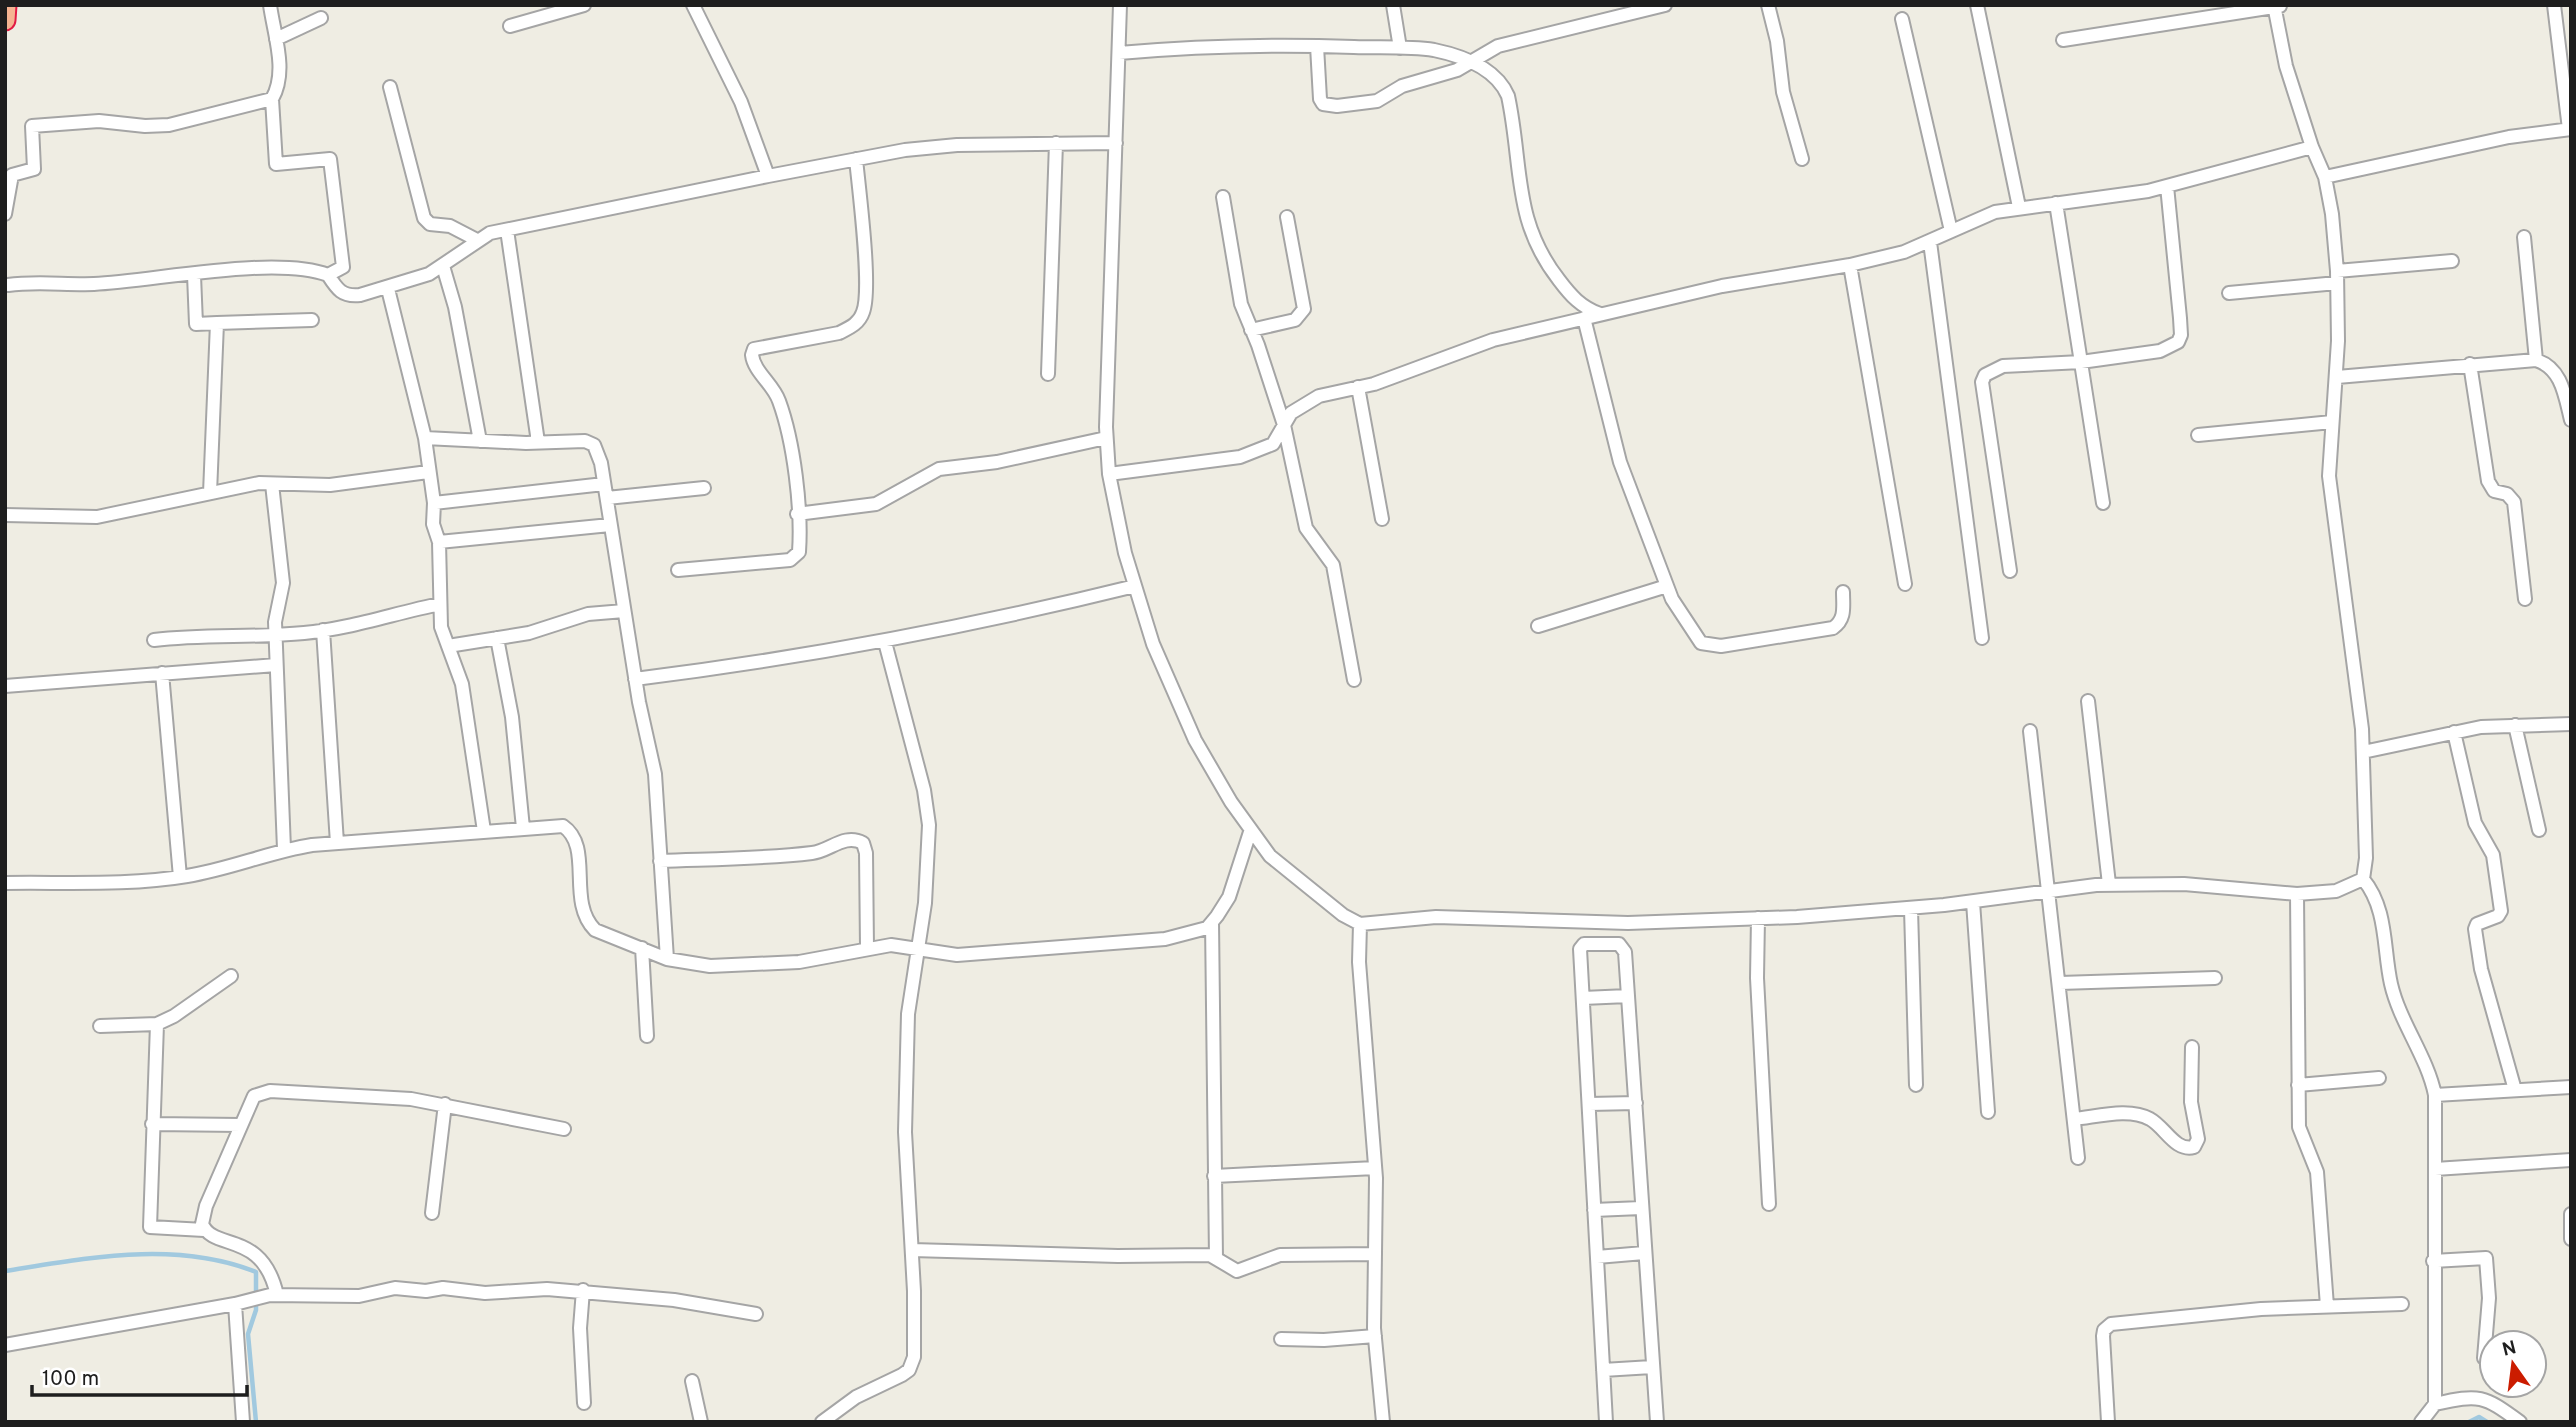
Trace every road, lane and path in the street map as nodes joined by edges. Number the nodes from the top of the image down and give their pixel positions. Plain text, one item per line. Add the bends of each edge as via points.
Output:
1 (6, 5) edge
2 (270, 5) edge
3 (584, 5) edge
4 (693, 5) edge
5 (1120, 5) edge
6 (1393, 5) edge
7 (1665, 5) edge
8 (1768, 5) edge
9 (1977, 5) edge
10 (2554, 5) edge
11 (2277, 6) edge
12 (321, 18) dead end
13 (1902, 19) dead end
14 (5, 20) edge
15 (510, 26) dead end
16 (276, 39) junction
17 (2063, 40) dead end
18 (1317, 46) junction
19 (1401, 48) junction
20 (1119, 53) junction
21 (1471, 62) junction
22 (390, 87) dead end
23 (272, 99) junction
24 (2570, 129) edge
25 (1056, 143) junction
26 (1116, 143) junction
27 (2312, 148) junction
28 (856, 159) junction
29 (1802, 159) dead end
30 (768, 176) junction
31 (2325, 177) junction
32 (2167, 186) junction
33 (1223, 197) dead end
34 (2056, 204) junction
35 (2019, 207) junction
36 (5, 214) edge
37 (1287, 217) dead end
38 (507, 230) junction
39 (1951, 231) junction
40 (2524, 237) dead end
41 (477, 240) junction
42 (1930, 242) junction
43 (2452, 261) dead end
44 (1850, 265) junction
45 (443, 266) junction
46 (194, 275) junction
47 (328, 275) junction
48 (2337, 277) junction
49 (8, 285) dead end
50 (388, 289) junction
51 (2229, 293) dead end
52 (1600, 314) junction
53 (1584, 318) junction
54 (312, 320) dead end
55 (217, 323) junction
56 (1251, 330) junction
57 (2536, 359) junction
58 (2081, 362) junction
59 (2470, 364) junction
60 (1048, 374) dead end
61 (2337, 377) junction
62 (1358, 387) junction
63 (2571, 420) edge
64 (2332, 422) junction
65 (1284, 425) junction
66 (2198, 435) dead end
67 (425, 438) junction
68 (1106, 438) junction
69 (480, 440) junction
70 (538, 442) junction
71 (428, 472) junction
72 (1110, 474) junction
73 (272, 484) junction
74 (604, 484) junction
75 (705, 488) dead end
76 (210, 493) junction
77 (607, 498) junction
78 (434, 503) junction
79 (2103, 503) dead end
80 (797, 514) junction
81 (5, 515) edge
82 (1382, 519) dead end
83 (610, 525) junction
84 (439, 542) junction
85 (678, 570) dead end
86 (2010, 571) dead end
87 (1905, 584) dead end
88 (1135, 586) junction
89 (1667, 586) junction
90 (1843, 592) dead end
91 (2525, 598) dead end
92 (440, 604) junction
93 (624, 611) junction
94 (1538, 626) dead end
95 (323, 630) junction
96 (275, 635) junction
97 (497, 638) junction
98 (1982, 638) dead end
99 (154, 640) dead end
100 (885, 642) junction
101 (448, 646) junction
102 (276, 665) junction
103 (162, 673) junction
104 (635, 679) junction
105 (1354, 680) dead end
106 (5, 686) edge
107 (2088, 701) dead end
108 (2571, 724) edge
109 (2515, 725) junction
110 (2030, 731) dead end
111 (2454, 732) junction
112 (2363, 752) junction
113 (523, 828) junction
114 (2539, 830) dead end
115 (484, 831) junction
116 (1250, 832) junction
117 (337, 843) junction
118 (284, 849) junction
119 (660, 861) junction
120 (180, 877) junction
121 (2363, 879) junction
122 (5, 883) edge
123 (2109, 884) junction
124 (2050, 890) junction
125 (2297, 894) junction
126 (1973, 902) junction
127 (1910, 909) junction
128 (1758, 918) junction
129 (1212, 922) junction
130 (1603, 923) junction
131 (1360, 925) junction
132 (1603, 944) junction
133 (642, 948) junction
134 (867, 948) junction
135 (918, 951) junction
136 (667, 959) junction
137 (231, 976) dead end
138 (2215, 978) dead end
139 (2060, 983) junction
140 (1628, 996) junction
141 (1583, 998) junction
142 (157, 1024) junction
143 (100, 1026) dead end
144 (647, 1036) dead end
145 (2192, 1047) dead end
146 (2379, 1078) dead end
147 (1916, 1085) dead end
148 (2298, 1085) junction
149 (2571, 1087) edge
150 (2515, 1090) junction
151 (2435, 1095) junction
152 (1636, 1103) junction
153 (445, 1104) junction
154 (1589, 1104) junction
155 (1988, 1112) dead end
156 (2074, 1119) junction
157 (152, 1124) junction
158 (241, 1125) junction
159 (564, 1129) dead end
160 (2078, 1158) dead end
161 (2571, 1160) edge
162 (1375, 1168) junction
163 (2435, 1169) junction
164 (1214, 1176) junction
165 (1769, 1204) dead end
166 (1642, 1208) junction
167 (1594, 1210) junction
168 (432, 1213) dead end
169 (2571, 1214) edge
170 (204, 1230) junction
171 (2571, 1239) edge
172 (912, 1250) junction
173 (1644, 1253) junction
174 (1375, 1254) junction
175 (1597, 1256) junction
176 (1216, 1258) junction
177 (2433, 1261) junction
178 (583, 1290) junction
179 (274, 1295) junction
180 (241, 1302) junction
181 (2402, 1304) dead end
182 (2327, 1306) junction
183 (756, 1314) dead end
184 (2486, 1329) edge
185 (1375, 1336) junction
186 (1281, 1339) dead end
187 (5, 1345) edge
188 (1652, 1367) junction
189 (1603, 1370) junction
190 (692, 1381) dead end
191 (584, 1403) dead end
192 (2435, 1404) junction
193 (243, 1422) edge
194 (701, 1422) edge
195 (822, 1422) edge
196 (1383, 1422) edge
197 (1606, 1422) edge
198 (1657, 1422) edge
199 (2108, 1422) edge
200 (2421, 1422) edge
201 (2520, 1422) edge

1 - 14 highway
2 - 16 street
3 - 15 street
4 - 30 street via 741,102
5 - 20 street
6 - 19 street
7 - 21 street via 1507,43
8 - 29 street via 1783,92
9 - 35 street
10 - 24 street
11 - 17 street
11 - 27 street via 2286,66
12 - 16 street
13 - 39 street
16 - 23 street via 279,78
18 - 19 street
18 - 20 street
18 - 21 street via 1318,93 1329,106 1377,101 1402,86 1434,79
19 - 21 street via 1436,51
20 - 26 street
21 - 52 street via 1495,75 1508,96 1525,215 1538,253 1578,304
22 - 41 street via 424,218
23 - 36 street via 169,125 99,121 32,126 34,169 12,175
23 - 47 street via 276,164 330,159 342,267
24 - 31 street via 2509,137
25 - 26 street
25 - 28 street via 957,145
25 - 60 street
26 - 68 street
27 - 31 street
27 - 32 street
28 - 30 street
28 - 80 street via 866,290 863,314 839,333 754,349 752,355 780,403
30 - 38 street
31 - 48 street
32 - 34 street
32 - 58 street via 2181,326 2178,342 2160,351
33 - 56 street via 1237,288
34 - 35 street
34 - 58 street
35 - 39 street
37 - 56 street via 1304,309 1296,320
38 - 41 street
38 - 70 street
39 - 42 street
40 - 57 street
41 - 45 street
42 - 44 street
42 - 98 street
43 - 48 street
44 - 52 street via 1731,284
44 - 87 street
45 - 50 street
45 - 69 street
46 - 47 street via 270,269
46 - 49 street via 94,284
46 - 55 street via 196,324
47 - 50 street via 348,296
48 - 51 street
48 - 61 street
50 - 67 street
52 - 53 street
53 - 62 street via 1470,347
53 - 89 street via 1618,454
54 - 55 street
55 - 76 street
56 - 65 street
57 - 59 street
57 - 63 street via 2557,375
58 - 79 street
58 - 86 street via 2003,366 1985,375 1982,382
59 - 61 street
59 - 91 street via 2490,487 2514,502
61 - 64 street
62 - 65 street via 1303,404
62 - 82 street
64 - 66 street
64 - 112 street via 2330,487
65 - 72 street via 1273,443 1240,457
65 - 105 street via 1306,528 1328,556 1337,579
67 - 69 street
67 - 71 street
68 - 72 street
68 - 80 street via 939,470 876,504
69 - 70 street
70 - 74 street via 594,444
71 - 73 street via 330,485
71 - 78 street
72 - 88 street
73 - 76 street
73 - 96 street via 283,583
74 - 77 street
74 - 78 street
75 - 77 street
76 - 81 street via 97,516
77 - 83 street
78 - 84 street via 433,524
80 - 85 street via 800,546 796,558
83 - 84 street
83 - 93 street
84 - 92 street
88 - 100 street
88 - 116 street via 1153,643 1195,740
89 - 90 street via 1694,636 1711,647 1833,628 1841,623
89 - 94 street
92 - 95 street
92 - 101 street
93 - 97 street via 588,614
93 - 104 street
95 - 96 street
95 - 117 street
96 - 99 street
96 - 102 street
97 - 101 street
97 - 113 street via 512,717
100 - 104 street via 781,661
100 - 135 street via 929,825
101 - 115 street via 462,684
102 - 103 street
102 - 118 street
103 - 106 street
103 - 120 street
104 - 119 street via 655,774
107 - 123 street
108 - 109 street
109 - 111 street
109 - 114 street
110 - 124 street
111 - 112 street
111 - 150 street via 2475,823 2493,855 2501,911 2475,929 2481,969
112 - 121 street via 2367,858
113 - 115 street
113 - 133 street via 563,826 571,832 586,921 595,930
115 - 117 street
116 - 129 street via 1229,897
116 - 131 street via 1288,872
117 - 118 street
118 - 120 street
119 - 134 street via 810,853 836,842 857,840 866,853
119 - 136 street
120 - 122 street
121 - 125 street via 2336,891
121 - 151 street via 2381,916 2393,992
123 - 124 street
123 - 125 street
124 - 126 street
124 - 139 street
125 - 148 street
126 - 127 street
126 - 155 street
127 - 128 street
127 - 147 street
128 - 130 street
128 - 165 street
129 - 135 street via 1195,933 1138,943 957,955
129 - 164 street
130 - 131 street via 1436,917
130 - 132 street
131 - 162 street
132 - 140 street via 1619,944 1624,949
132 - 141 street via 1584,944 1580,949
133 - 136 street
133 - 144 street
134 - 135 street via 891,945
134 - 136 street via 756,966 710,967
135 - 172 street via 908,1014 906,1079
137 - 142 street
138 - 139 street
139 - 156 street
140 - 141 street
140 - 152 street
141 - 154 street
142 - 143 street
142 - 157 street
145 - 156 street via 2191,1102 2198,1139 2194,1147 2178,1145 2142,1115
146 - 148 street
148 - 182 street via 2299,1133 2317,1172
149 - 150 street
150 - 151 street
151 - 163 street
152 - 154 street
152 - 166 street
153 - 158 street via 375,1095 262,1092 254,1096
153 - 159 street
153 - 168 street
154 - 167 street
156 - 160 street
157 - 158 street
157 - 170 street via 150,1227
158 - 170 street via 205,1206
161 - 163 street
162 - 164 street
162 - 174 street
163 - 177 street
164 - 176 street
166 - 167 street
166 - 173 street
167 - 175 street
169 - 171 street
170 - 179 street via 264,1260 273,1278
172 - 176 street
172 - 195 street via 912,1364 902,1375 856,1397
173 - 175 street
173 - 188 street
174 - 176 street via 1280,1255 1245,1271
174 - 185 street
175 - 189 street
177 - 184 street via 2486,1258
177 - 192 street
178 - 179 street via 485,1293 443,1287 426,1291 395,1288 359,1296
178 - 183 street
178 - 191 street
179 - 180 street
180 - 187 street
180 - 193 street
181 - 182 street
182 - 199 street via 2261,1308 2106,1326
185 - 186 street
185 - 196 street
188 - 189 street
188 - 198 street
189 - 197 street
190 - 194 street
192 - 200 street
192 - 201 street via 2477,1397 2490,1400

